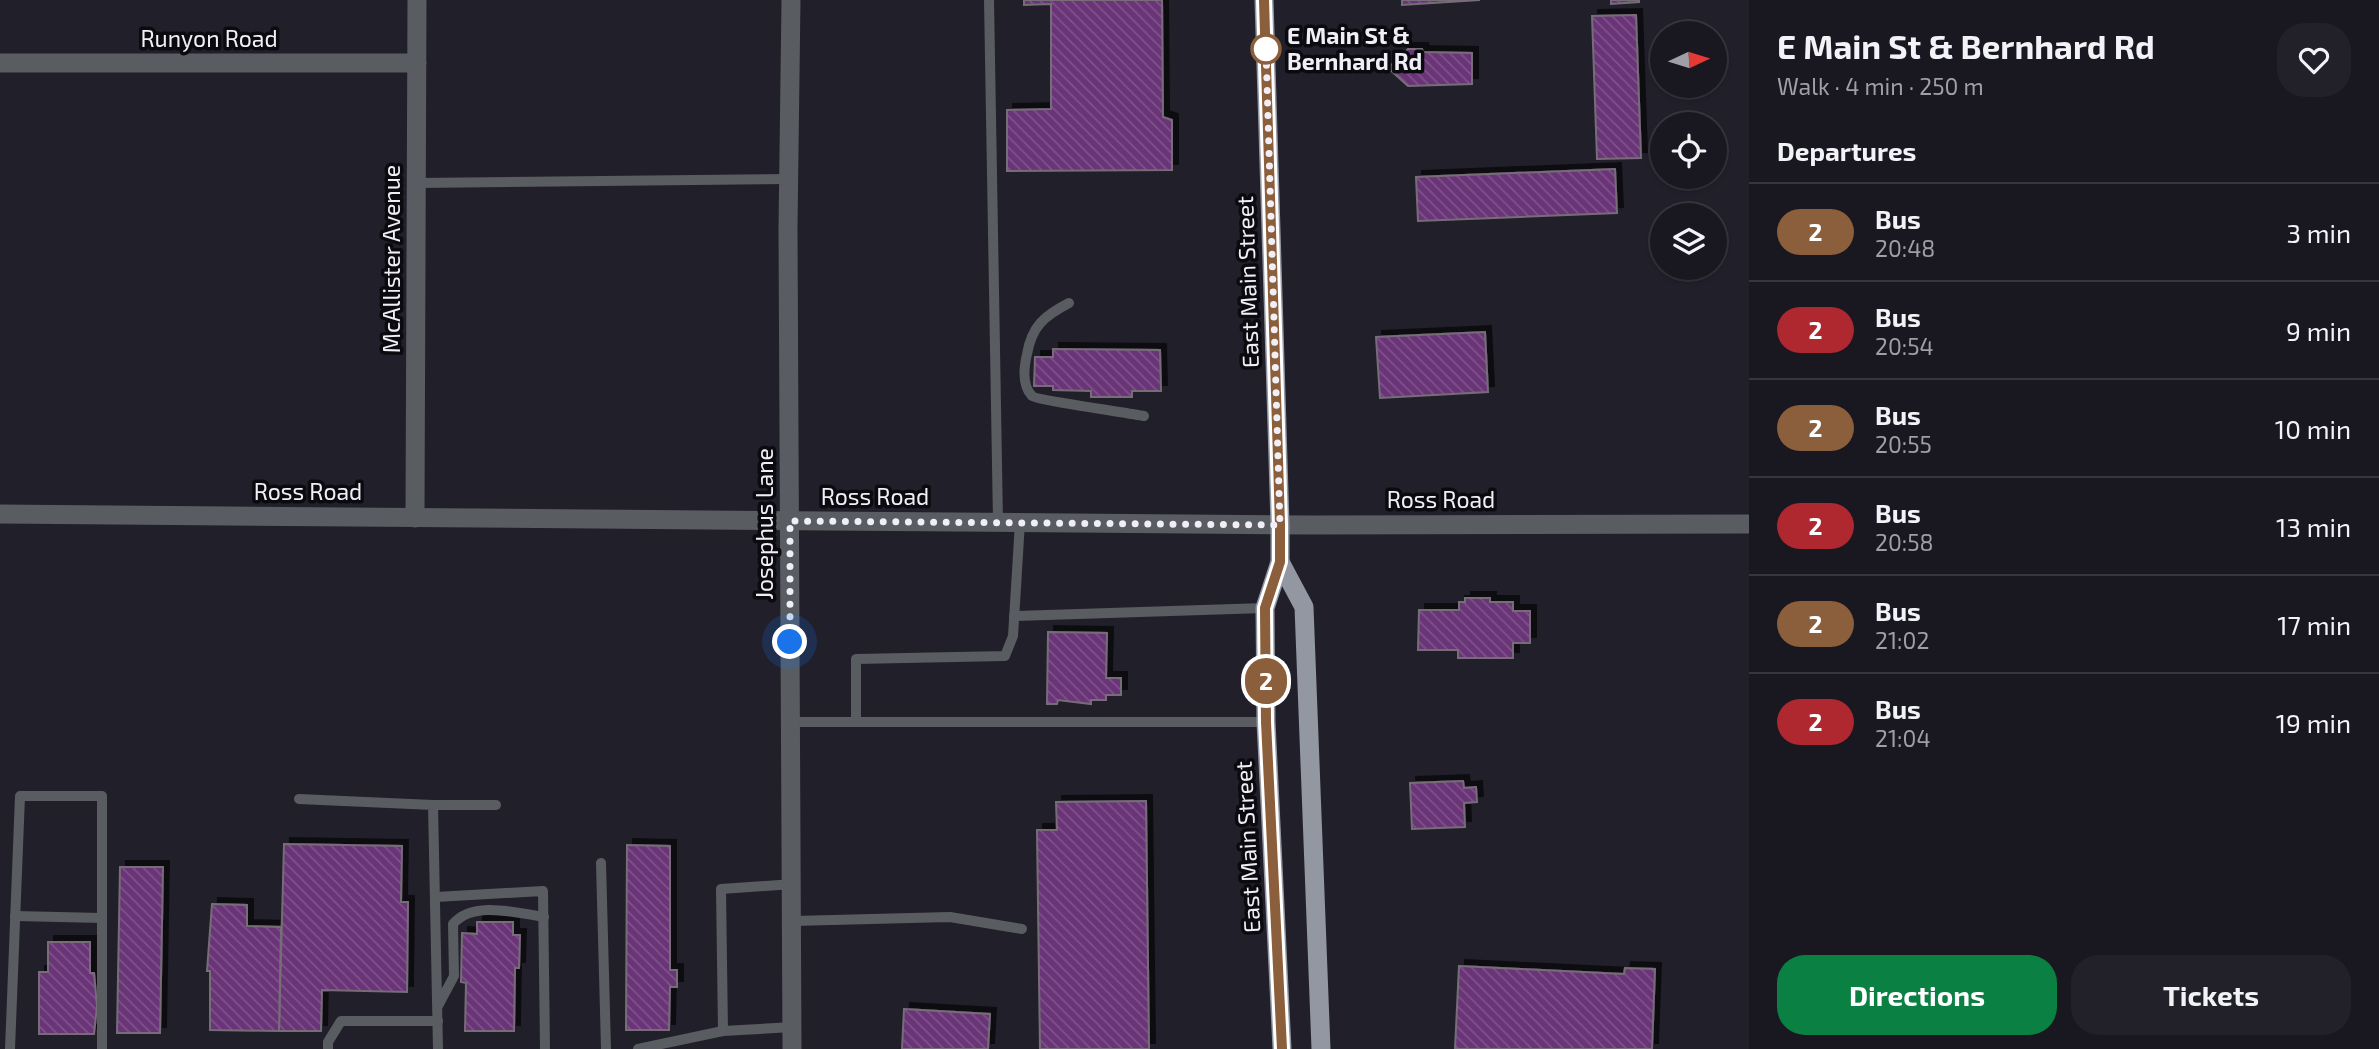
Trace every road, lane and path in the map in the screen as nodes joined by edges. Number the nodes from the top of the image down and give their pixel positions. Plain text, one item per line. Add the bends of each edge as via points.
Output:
1 (417, 0) edge
2 (791, 0) edge
3 (989, 0) edge
4 (1264, 0) edge
5 (0, 63) edge
6 (418, 63) junction
7 (789, 179) junction
8 (417, 183) junction
9 (1069, 303) dead end
10 (1144, 416) dead end
11 (0, 514) edge
12 (415, 518) junction
13 (790, 521) junction
14 (998, 522) junction
15 (1020, 522) junction
16 (1749, 524) edge
17 (1280, 525) junction
18 (1280, 562) junction
19 (1265, 608) junction
20 (1014, 616) junction
21 (790, 722) junction
22 (856, 722) junction
23 (1266, 722) junction
24 (299, 799) dead end
25 (433, 805) junction
26 (496, 805) dead end
27 (601, 863) dead end
28 (793, 884) junction
29 (436, 897) junction
30 (15, 916) junction
31 (544, 917) junction
32 (102, 918) junction
33 (793, 921) junction
34 (1022, 929) dead end
35 (438, 1007) junction
36 (438, 1021) junction
37 (793, 1027) junction
38 (723, 1031) junction
39 (10, 1049) edge
40 (102, 1049) edge
41 (328, 1049) edge
42 (438, 1049) edge
43 (545, 1049) edge
44 (606, 1049) edge
45 (638, 1049) edge
46 (792, 1049) edge
47 (1282, 1049) edge
48 (1321, 1049) edge

1 - 6 street, McAllister Avenue
2 - 7 street, Josephus Lane
3 - 14 lane
4 - 17 main road, East Main Street
5 - 6 street, Runyon Road
6 - 8 street, McAllister Avenue
7 - 8 lane
7 - 13 street, Josephus Lane
8 - 12 street, McAllister Avenue
9 - 10 lane via 1037,323 1030,340 1025,365 1026,386 1032,396
11 - 12 street, Ross Road
12 - 13 street, Ross Road
13 - 14 street, Ross Road
13 - 21 street, Josephus Lane
14 - 15 street, Ross Road
15 - 17 street, Ross Road
15 - 20 lane
16 - 17 street, Ross Road
17 - 18 main road, East Main Street
18 - 19 main road, East Main Street
18 - 48 main road, East Main Street via 1304,607
19 - 20 lane
19 - 23 main road, East Main Street
20 - 22 lane via 1005,656 856,659
21 - 22 lane
21 - 28 street, Josephus Lane
22 - 23 lane
23 - 47 main road, East Main Street
24 - 25 lane
25 - 26 lane
25 - 29 lane
27 - 44 lane
28 - 33 street, Josephus Lane
28 - 38 lane via 721,889
29 - 31 lane via 543,891
29 - 35 lane
30 - 32 lane
30 - 32 lane via 20,796 102,796
30 - 39 lane
31 - 35 lane via 508,911 461,915 453,924 454,976
31 - 43 lane
32 - 40 lane
33 - 34 lane via 950,917
33 - 37 street, Josephus Lane
35 - 36 lane
36 - 41 lane via 341,1021
36 - 42 lane
37 - 38 lane
37 - 46 street, Josephus Lane
38 - 45 lane

